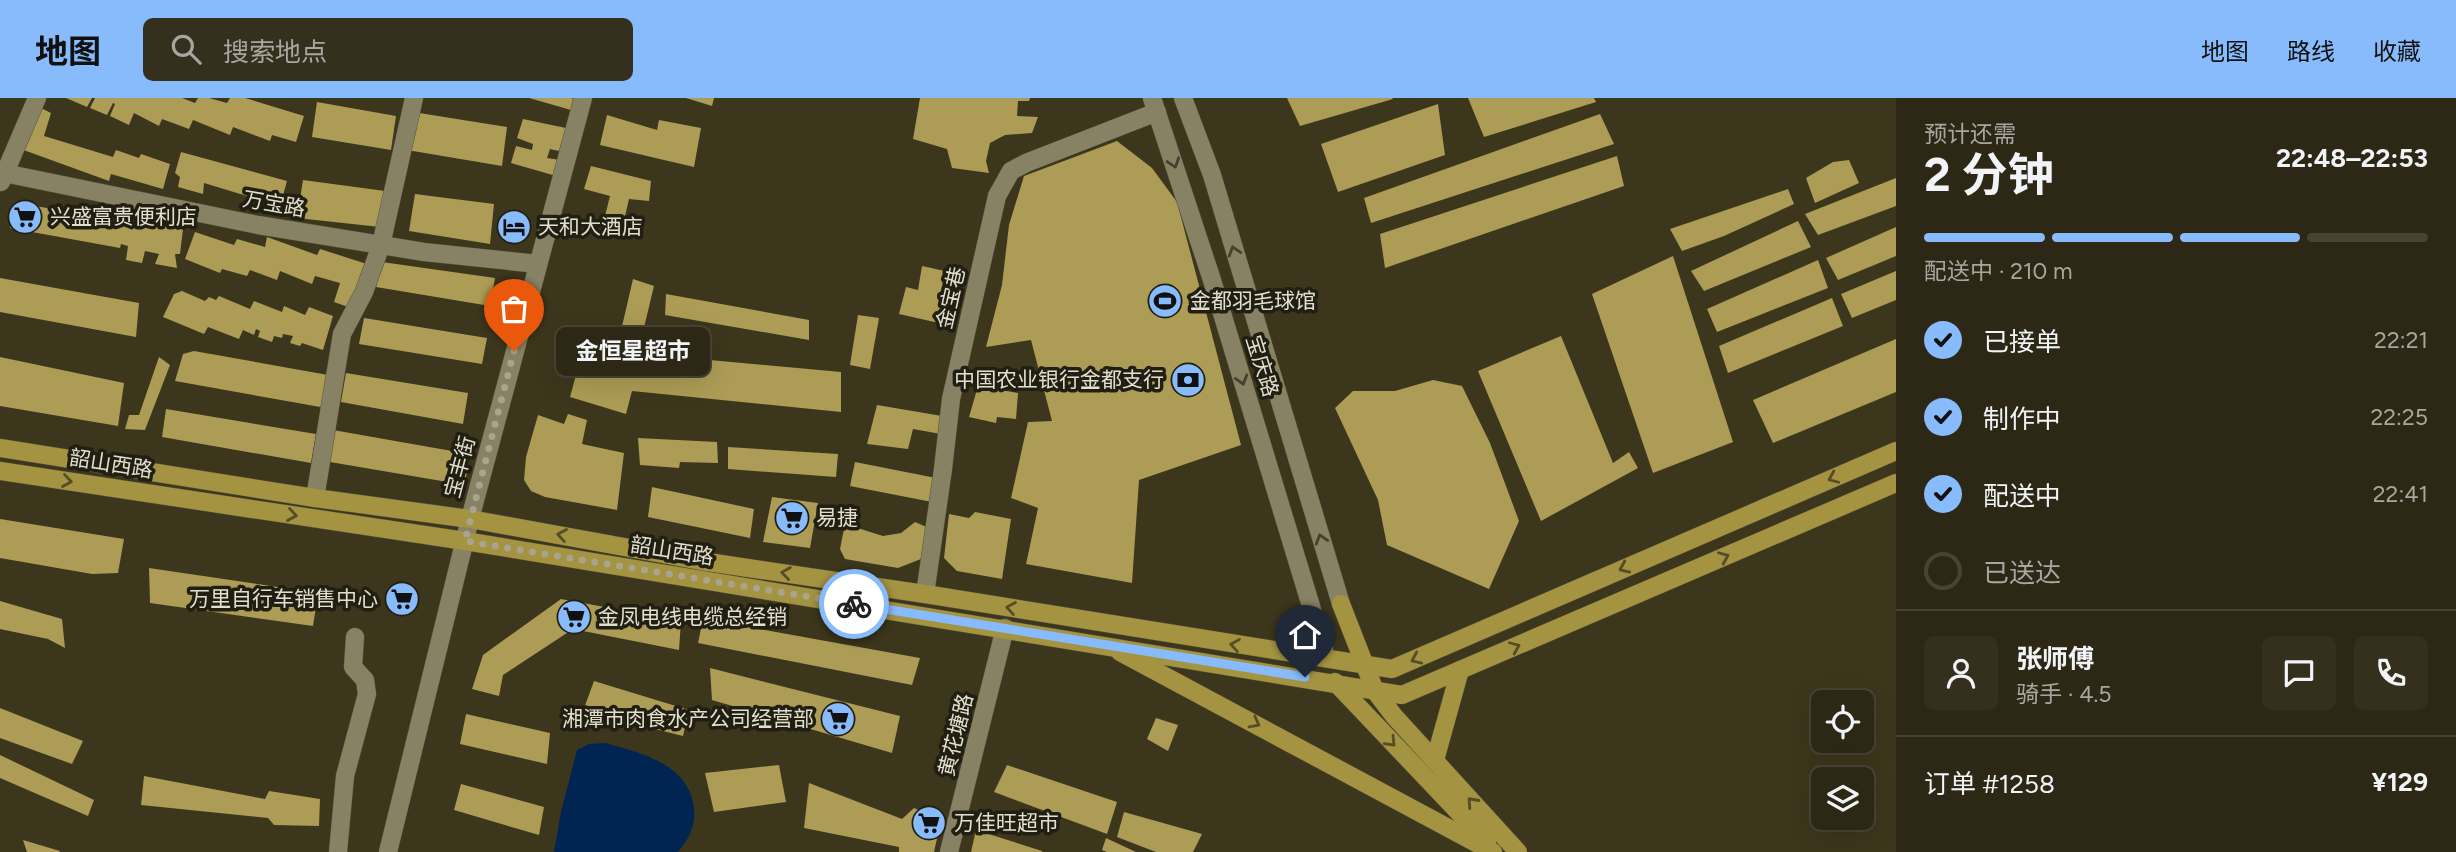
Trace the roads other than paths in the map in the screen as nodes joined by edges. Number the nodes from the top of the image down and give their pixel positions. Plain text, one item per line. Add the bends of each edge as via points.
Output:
1 (37, 98) edge
2 (414, 98) edge
3 (583, 98) edge
4 (1183, 98) edge
5 (1155, 105) edge
6 (2, 178) edge
7 (381, 245) junction
8 (538, 264) junction
9 (0, 448) edge
10 (1896, 451) edge
11 (0, 471) edge
12 (1896, 483) edge
13 (315, 498) junction
14 (470, 519) junction
15 (465, 541) junction
16 (925, 594) junction
17 (1341, 604) joint
18 (1005, 628) junction
19 (355, 637) dead end
20 (1108, 645) junction
21 (1325, 654) junction
22 (1363, 665) junction
23 (1460, 670) junction
24 (1335, 683) junction
25 (1374, 691) junction
26 (1435, 761) junction
27 (389, 851) edge
28 (338, 852) edge
29 (949, 852) edge
30 (1495, 852) edge
31 (1518, 852) edge

1 - 6 street
2 - 7 street
3 - 8 street, 宝丰街
17 -> 4 street, 宝庆路 via 1212,175
5 - 16 street, 金宝巷 via 1011,171 998,196 951,399
5 -> 21 street, 宝庆路
6 - 7 street, 万宝路
7 - 8 street, 万宝路
7 - 13 street via 342,334
8 - 14 street, 宝丰街
9 - 13 main road, 韶山西路
10 -> 22 main road, 韶山西路 via 1392,670
11 -> 15 main road, 韶山西路
23 -> 12 main road, 韶山西路
13 - 14 main road, 韶山西路
14 - 15 street, 宝丰街
16 -> 14 main road, 韶山西路 via 701,561
15 - 18 main road, 韶山西路
15 - 27 street, 宝丰街
21 -> 16 main road, 韶山西路
17 - 22 main road
18 - 20 main road, 韶山西路
18 - 29 street, 黄花塘路
19 - 28 street via 353,667 365,680 367,694 345,776
20 - 24 main road, 韶山西路
20 -> 30 main road
21 - 22 main road, 韶山西路
21 - 24 main road
22 - 25 main road
23 - 25 main road, 韶山西路 via 1402,695
23 - 26 main road
24 - 25 main road, 韶山西路
24 -> 30 main road
25 - 26 main road
31 -> 26 main road

